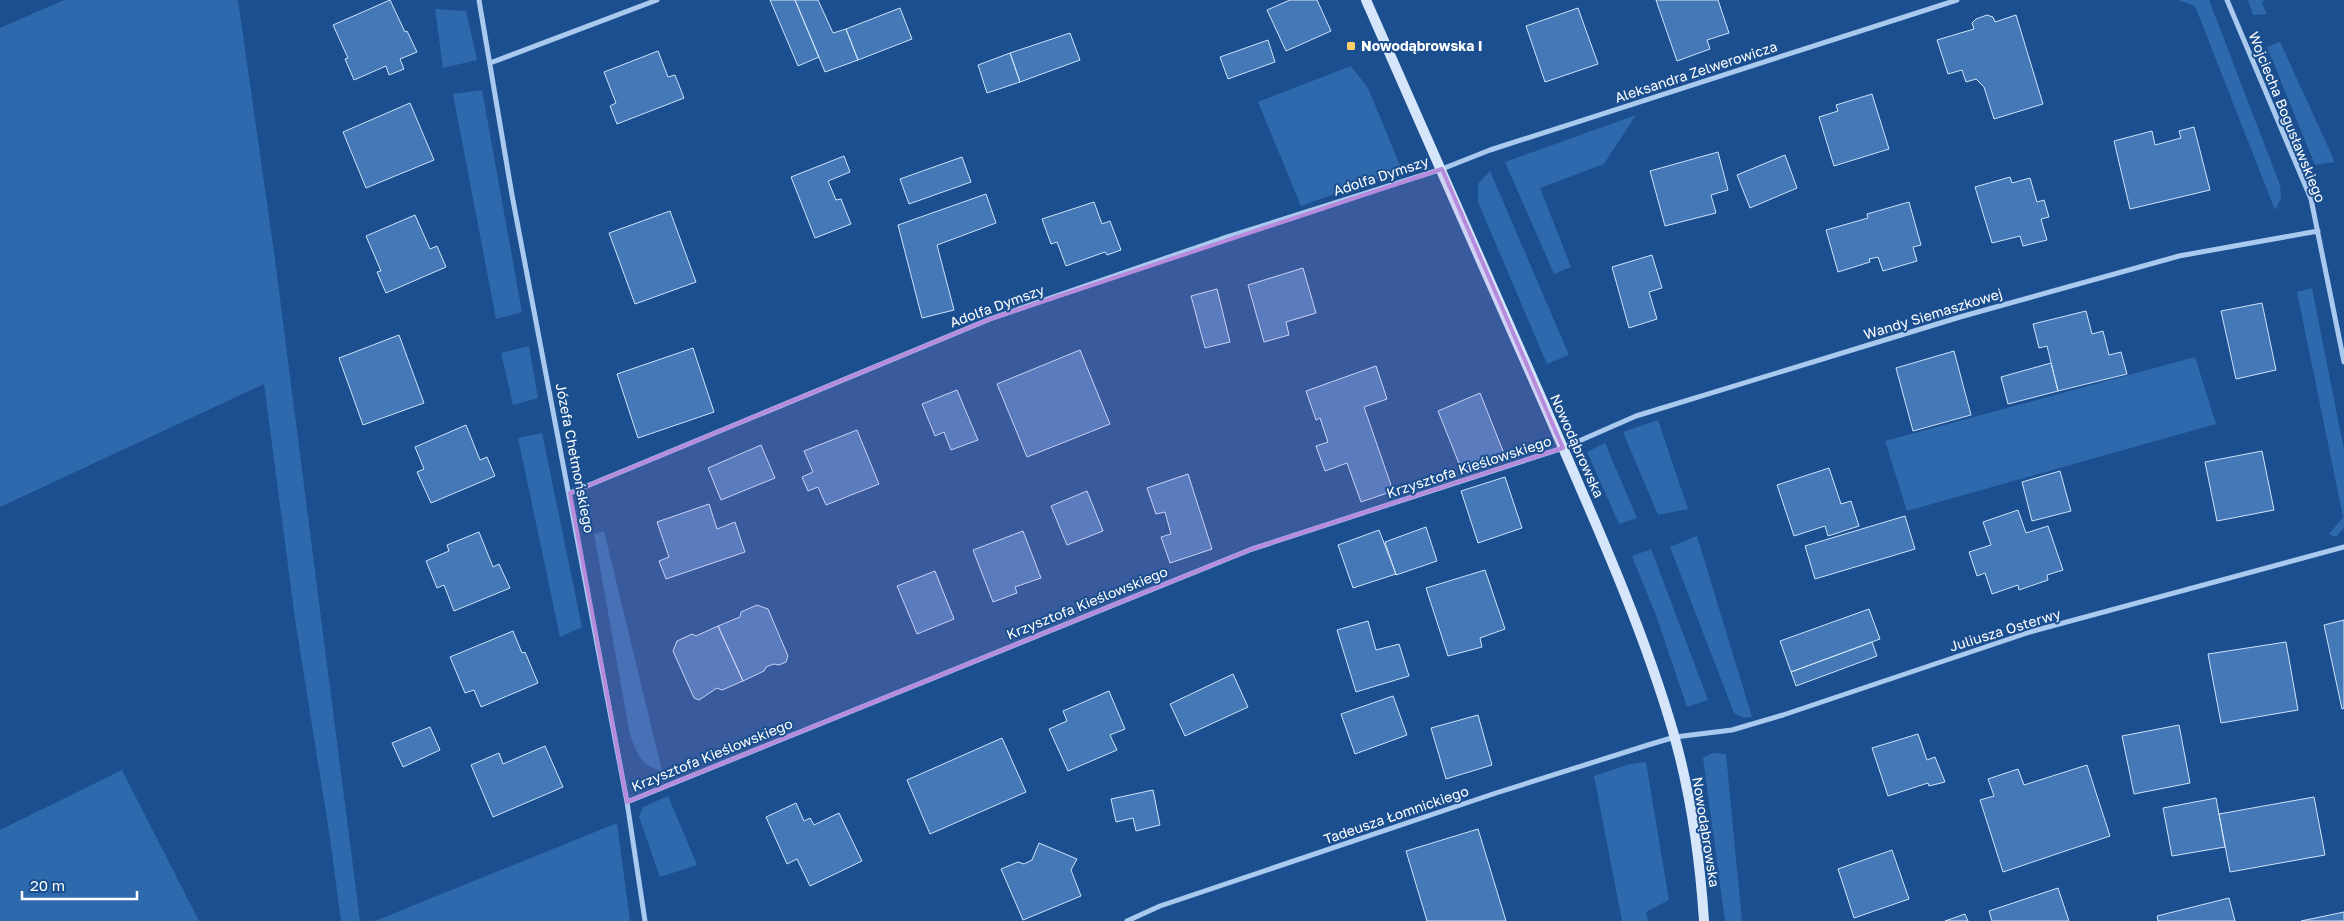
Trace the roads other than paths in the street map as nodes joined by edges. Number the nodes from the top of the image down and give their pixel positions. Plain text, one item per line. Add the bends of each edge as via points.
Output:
1 (479, 0) edge
2 (657, 0) edge
3 (1366, 0) edge
4 (1958, 0) edge
5 (2227, 0) edge
6 (490, 63) junction
7 (1442, 169) junction
8 (2318, 231) junction
9 (2344, 362) edge
10 (1563, 448) junction
11 (570, 492) junction
12 (2344, 547) edge
13 (1675, 737) junction
14 (627, 802) junction
15 (645, 921) edge
16 (1127, 921) edge
17 (1704, 921) edge

1 - 6 street, Józefa Chełmońskiego
2 - 6 street
3 - 7 street, Nowodąbrowska
4 - 7 street, Aleksandra Zelwerowicza via 1490,150
5 - 8 street, Wojciecha Bogusławskiego via 2311,199
6 - 11 street, Józefa Chełmońskiego via 512,195
7 - 10 street, Nowodąbrowska
7 - 11 street, Adolfa Dymszy via 1221,239 990,319
8 - 9 street, Wojciecha Bogusławskiego
8 - 10 street, Wandy Siemaszkowej via 2179,256 1960,317 1636,416
10 - 13 street, Nowodąbrowska via 1612,557 1654,669
10 - 14 street, Krzysztofa Kieślowskiego via 1252,549
11 - 14 street, Józefa Chełmońskiego
12 - 13 street, Juliusza Osterwy via 2030,632 1732,730
13 - 16 street, Tadeusza Łomnickiego via 1496,793 1160,906
13 - 17 street, Nowodąbrowska via 1690,809
14 - 15 street, Józefa Chełmońskiego

